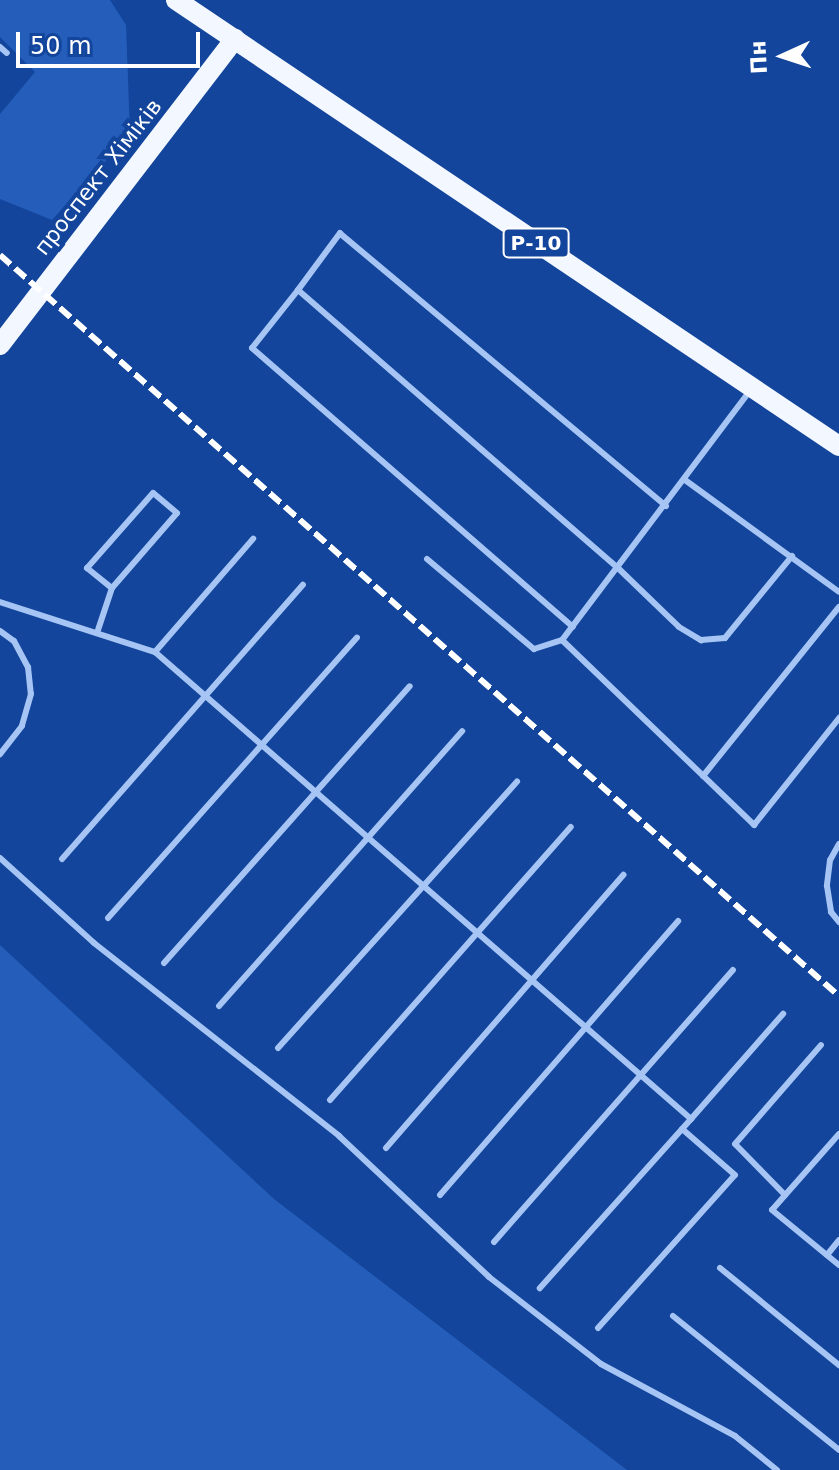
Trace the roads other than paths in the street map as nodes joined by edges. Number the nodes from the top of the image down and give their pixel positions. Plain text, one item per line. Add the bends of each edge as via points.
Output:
1 (176, 0) edge
2 (235, 39) junction
3 (0, 47) edge
4 (7, 53) dead end
5 (298, 290) junction
6 (0, 345) edge
7 (751, 389) junction
8 (839, 446) edge
9 (685, 480) junction
10 (666, 506) junction
11 (253, 539) dead end
12 (792, 556) junction
13 (427, 559) dead end
14 (619, 569) junction
15 (303, 585) dead end
16 (112, 588) junction
17 (839, 592) edge
18 (0, 602) edge
19 (839, 607) edge
20 (573, 627) junction
21 (98, 630) junction
22 (0, 631) edge
23 (357, 638) dead end
24 (562, 640) junction
25 (155, 652) junction
26 (410, 686) dead end
27 (206, 696) junction
28 (839, 718) edge
29 (462, 731) dead end
30 (262, 745) junction
31 (2, 748) edge
32 (703, 776) junction
33 (517, 782) dead end
34 (316, 792) junction
35 (571, 827) dead end
36 (368, 837) junction
37 (839, 844) edge
38 (0, 858) edge
39 (62, 859) dead end
40 (623, 875) dead end
41 (424, 886) junction
42 (108, 918) dead end
43 (678, 921) dead end
44 (839, 922) edge
45 (478, 933) junction
46 (164, 963) dead end
47 (733, 970) dead end
48 (532, 980) junction
49 (219, 1006) dead end
50 (783, 1014) dead end
51 (586, 1027) junction
52 (821, 1045) dead end
53 (278, 1048) dead end
54 (640, 1075) junction
55 (330, 1100) dead end
56 (691, 1119) junction
57 (682, 1129) junction
58 (839, 1134) edge
59 (386, 1148) dead end
60 (440, 1195) dead end
61 (785, 1195) junction
62 (839, 1240) edge
63 (494, 1242) dead end
64 (827, 1255) junction
65 (839, 1265) edge
66 (720, 1268) dead end
67 (540, 1288) dead end
68 (673, 1316) dead end
69 (598, 1328) dead end
70 (839, 1365) edge
71 (839, 1450) edge
72 (777, 1470) edge

1 - 2 main road, Р-10
2 - 6 main road, проспект Хіміків
2 - 7 main road, Р-10
3 - 4 lane
5 - 10 lane via 340,233
5 - 14 lane
5 - 20 lane via 252,348
7 - 8 main road, Р-10
7 - 9 lane
9 - 10 lane
9 - 12 lane
10 - 14 lane
11 - 25 lane
12 - 14 lane via 725,638 714,641 679,627
12 - 17 lane
13 - 24 lane via 534,649
14 - 20 lane
15 - 27 lane
16 - 16 lane via 177,513 153,493 87,568
16 - 21 lane
18 - 21 lane
19 - 32 lane
20 - 24 lane
21 - 25 lane
22 - 31 lane via 14,641 28,667 31,694 22,726
23 - 30 lane
24 - 32 lane
25 - 27 lane
26 - 34 lane
27 - 30 lane
27 - 39 lane
28 - 32 lane via 754,825
29 - 36 lane
30 - 34 lane
30 - 42 lane
33 - 41 lane
34 - 36 lane
34 - 46 lane
35 - 45 lane
36 - 41 lane
36 - 49 lane
37 - 44 lane via 830,860 827,886 831,912
38 - 72 lane via 94,943 339,1136 489,1277 601,1364 735,1436
40 - 48 lane
41 - 45 lane
41 - 53 lane
43 - 51 lane
45 - 48 lane
45 - 55 lane
47 - 54 lane
48 - 51 lane
48 - 59 lane
50 - 56 lane
51 - 54 lane
51 - 60 lane
52 - 61 lane via 735,1144
54 - 56 lane
54 - 63 lane
56 - 57 lane
57 - 67 lane
57 - 69 lane via 735,1175
58 - 61 lane
61 - 64 lane via 772,1210
62 - 64 lane
64 - 65 lane
66 - 70 lane
68 - 71 lane

